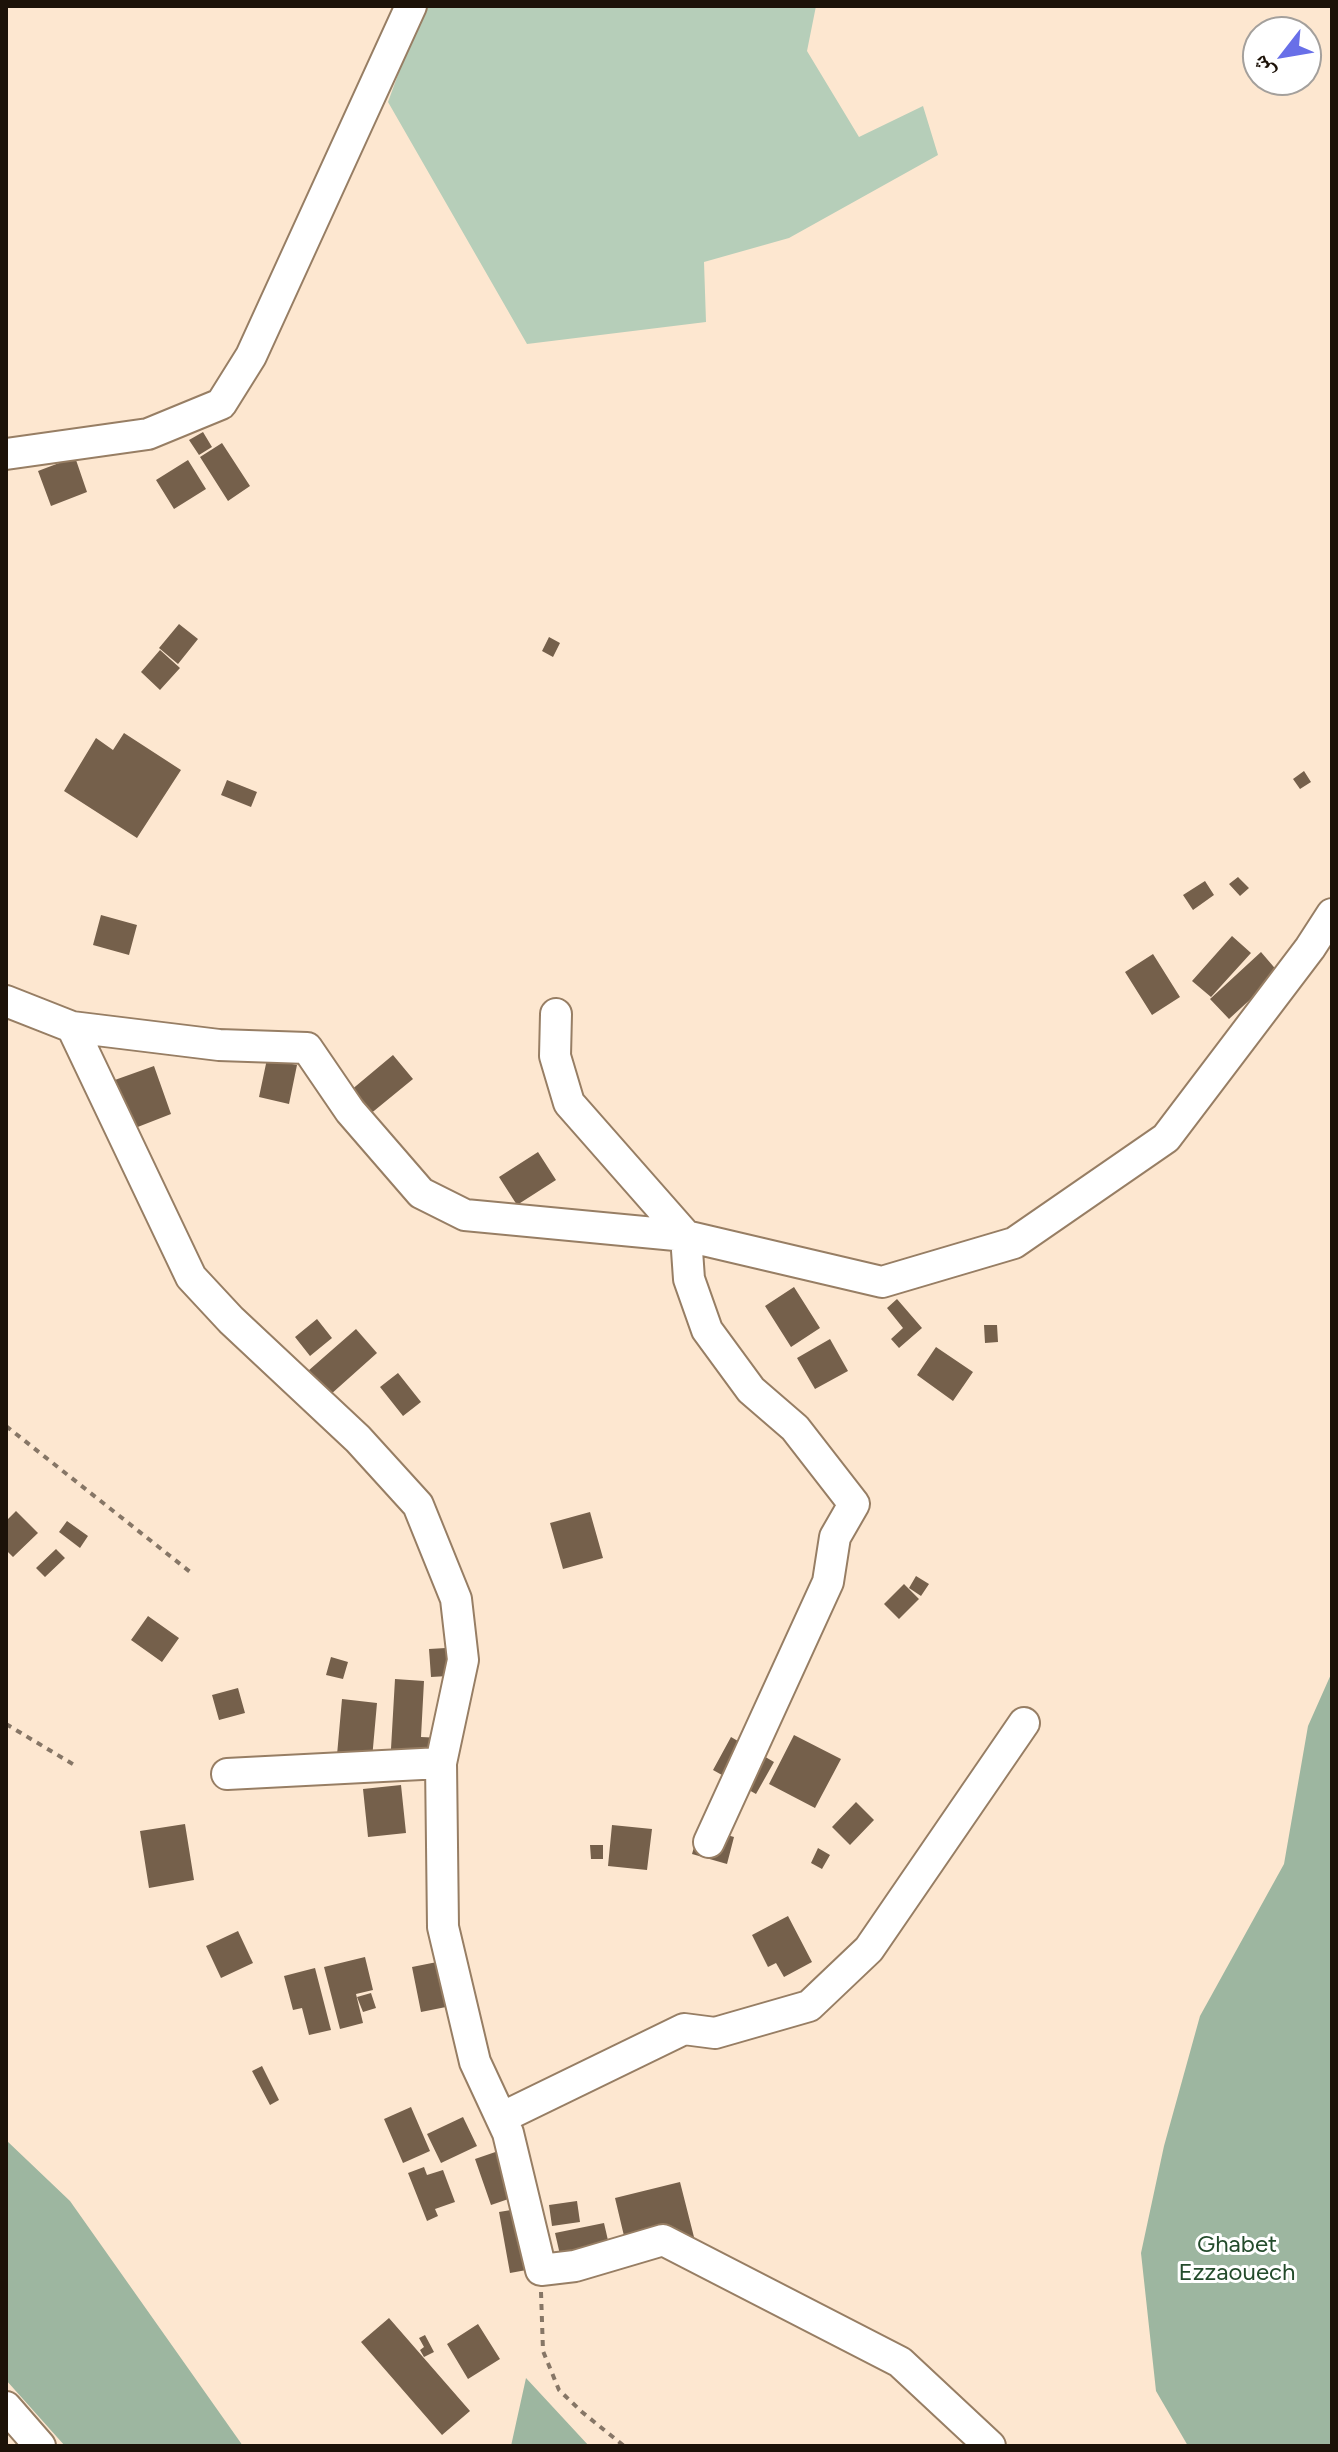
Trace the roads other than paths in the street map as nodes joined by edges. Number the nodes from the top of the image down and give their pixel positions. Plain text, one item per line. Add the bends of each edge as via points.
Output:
1 (411, 6) edge
2 (6, 454) edge
3 (1332, 914) edge
4 (6, 1001) edge
5 (556, 1014) dead end
6 (72, 1027) junction
7 (686, 1236) junction
8 (1024, 1723) dead end
9 (441, 1763) junction
10 (227, 1774) dead end
11 (709, 1842) dead end
12 (501, 2118) junction
13 (6, 2407) edge
14 (40, 2446) edge
15 (990, 2446) edge

1 - 2 street via 251,356 221,404 148,434
3 - 7 street via 1166,1138 1014,1243 882,1282
4 - 6 street
5 - 7 street via 555,1056 569,1103
6 - 7 street via 219,1045 307,1048 350,1111 421,1193 465,1215
6 - 9 street via 191,1277 358,1439 418,1505 456,1599 463,1660
7 - 11 street via 689,1279 707,1330 751,1390 795,1428 854,1504 835,1537 828,1582
8 - 12 street via 869,1949 809,2006 715,2033 684,2029
9 - 10 street
9 - 12 street via 443,1927 475,2062
12 - 15 street via 541,2270 575,2266 663,2240 900,2362
13 - 14 street

